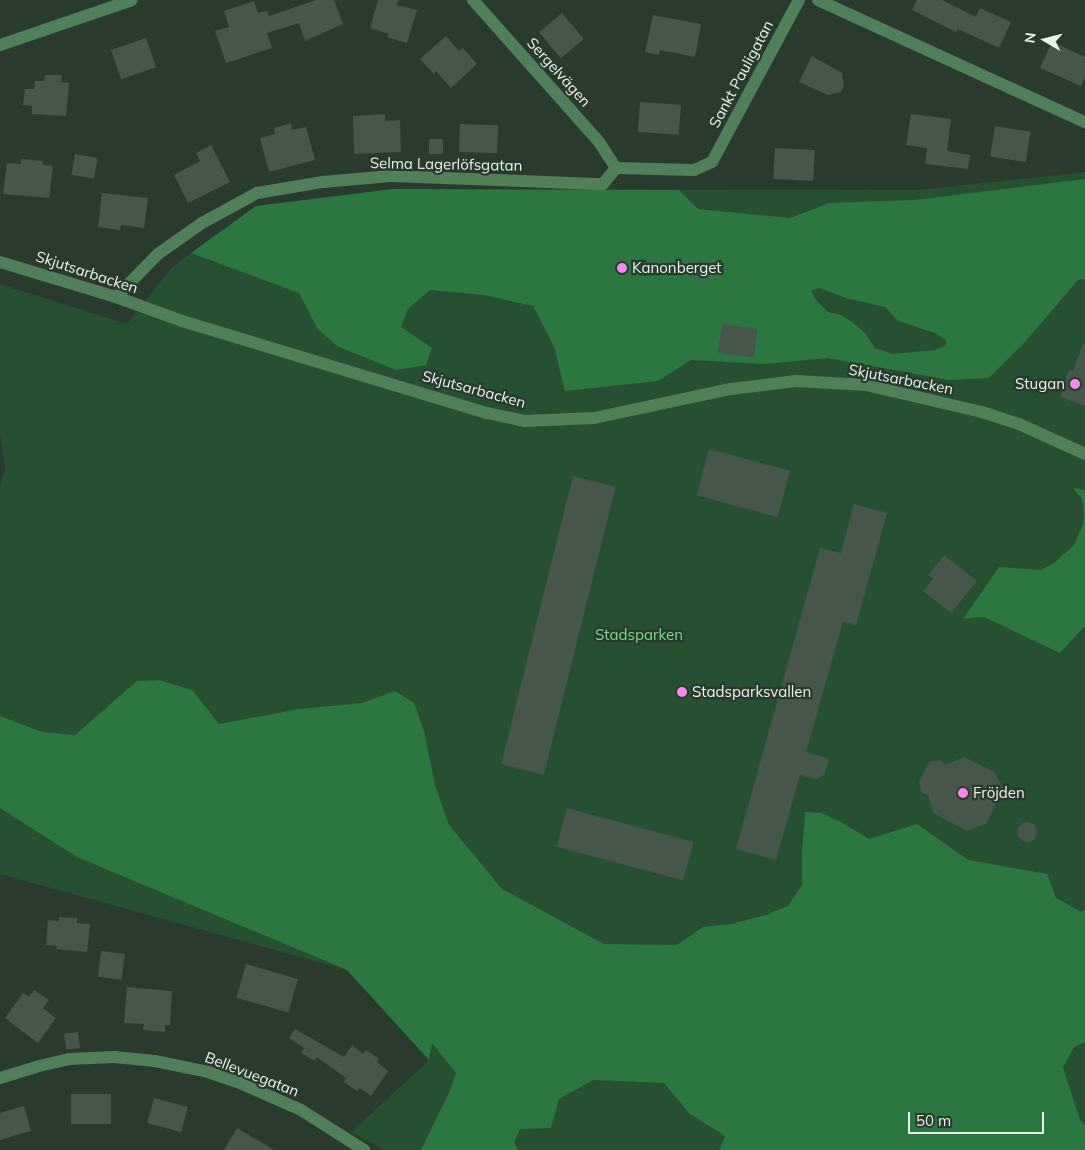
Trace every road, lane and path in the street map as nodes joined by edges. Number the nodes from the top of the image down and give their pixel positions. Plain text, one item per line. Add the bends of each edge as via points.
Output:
1 (132, 0) edge
2 (473, 0) edge
3 (799, 0) edge
4 (818, 0) edge
5 (0, 45) edge
6 (1085, 122) edge
7 (616, 168) junction
8 (0, 262) edge
9 (116, 297) junction
10 (1085, 454) edge
11 (0, 1078) edge
12 (364, 1150) edge

1 - 5 street
2 - 7 street, Sergelvägen via 599,142
3 - 7 street, Sankt Pauligatan via 712,162 694,170
4 - 6 street
7 - 9 street, Selma Lagerlöfsgatan via 604,184 391,176 258,192 202,223 158,254
8 - 9 street, Skjutsarbacken
9 - 10 street, Skjutsarbacken via 201,326 525,421 594,418 731,389 796,381 866,385 982,412 1056,439
11 - 12 street, Bellevuegatan via 70,1059 114,1057 155,1061 208,1072 258,1091 300,1110

